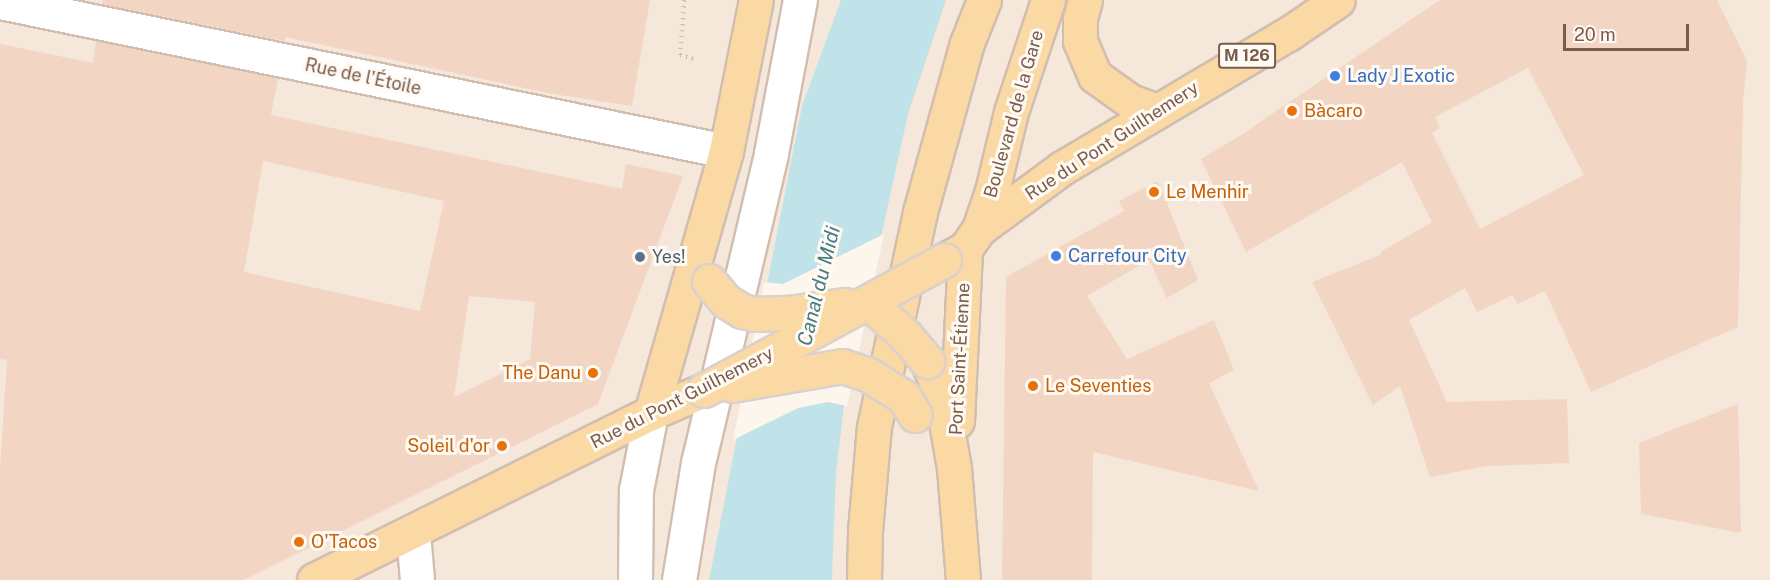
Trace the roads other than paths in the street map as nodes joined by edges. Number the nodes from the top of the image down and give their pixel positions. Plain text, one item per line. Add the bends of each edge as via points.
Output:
1 (756, 0) edge
2 (800, 0) edge
3 (984, 0) edge
4 (1048, 0) edge
5 (1085, 0) edge
6 (1338, 0) edge
7 (0, 2) edge
8 (1155, 110) junction
9 (726, 151) junction
10 (963, 246) junction
11 (701, 268) junction
12 (868, 302) junction
13 (704, 390) junction
14 (651, 413) junction
15 (954, 468) junction
16 (413, 533) junction
17 (314, 580) edge
18 (417, 580) edge
19 (635, 580) edge
20 (679, 580) edge
21 (864, 580) edge
22 (963, 580) edge

1 - 9 main road
2 - 20 street via 771,153 698,463
3 - 21 main road via 967,43 920,212 874,427
4 - 10 main road, Boulevard de la Gare via 1011,112 992,191
5 - 8 main road via 1080,41 1095,76 1130,101
6 - 8 main road, Rue du Pont Guilhemery / M 126 via 1288,34
7 - 9 street, Rue de l'Étoile
8 - 10 main road, Rue du Pont Guilhemery / M 126 via 1062,168
9 - 11 main road
10 - 12 main road, Rue du Pont Guilhemery, bridge
10 - 15 main road, Port Saint-Étienne
11 - 12 main road, bridge via 726,301 755,314
11 - 14 main road
12 - 13 main road, Rue du Pont Guilhemery, bridge
12 - 15 main road, Port Saint-Étienne, bridge via 927,361 941,393
13 - 14 main road, Rue du Pont Guilhemery
13 - 15 main road, bridge via 842,366 869,375 904,397
14 - 16 main road, Rue du Pont Guilhemery
14 - 19 street via 636,490
15 - 22 main road, Port Saint-Étienne
16 - 17 main road, Rue du Pont Guilhemery
16 - 18 street

